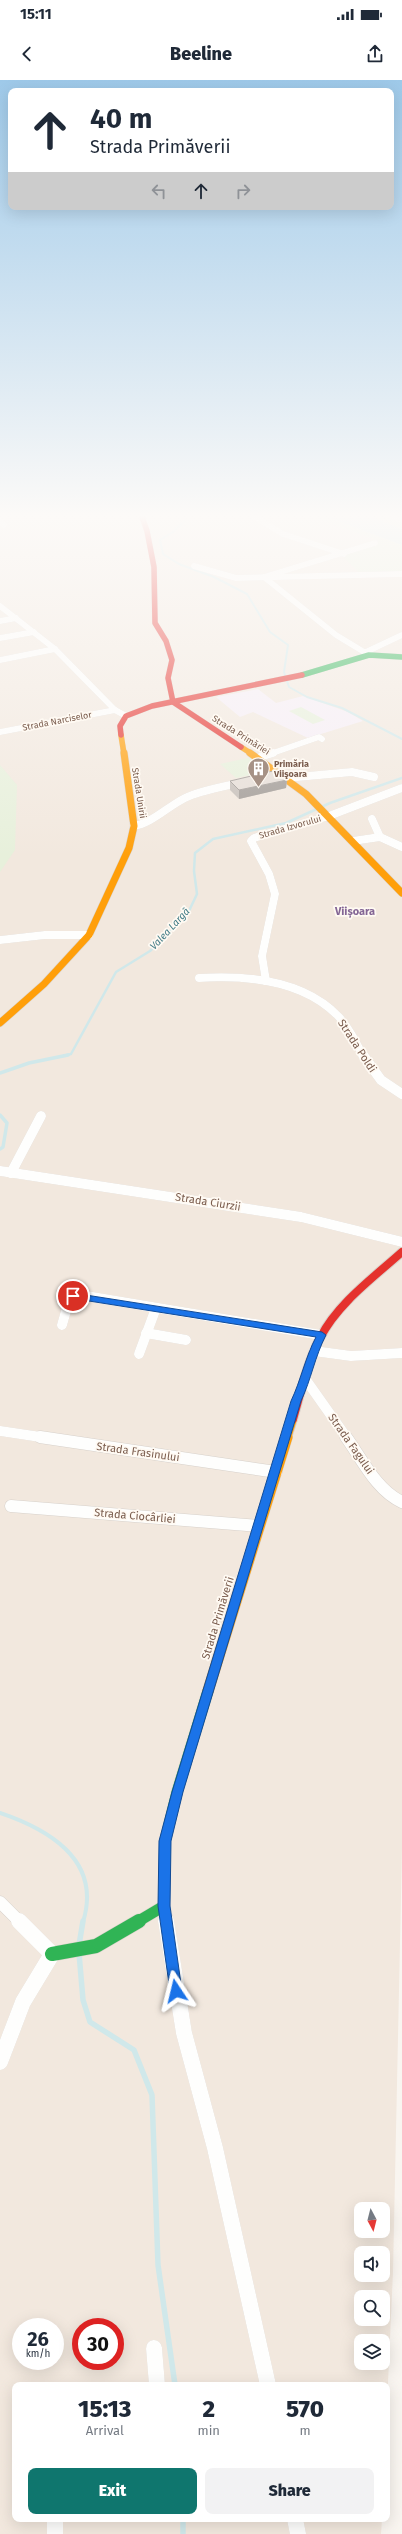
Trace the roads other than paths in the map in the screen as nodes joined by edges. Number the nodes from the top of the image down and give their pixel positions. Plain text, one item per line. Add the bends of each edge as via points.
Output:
1 (30, 629) edge
2 (159, 629) edge
3 (328, 629) edge
4 (34, 632) junction
5 (402, 635) edge
6 (0, 638) edge
7 (55, 649) junction
8 (367, 654) junction
9 (402, 657) edge
10 (0, 660) edge
11 (173, 702) junction
12 (115, 710) junction
13 (126, 716) junction
14 (0, 732) edge
15 (322, 739) dead end
16 (260, 757) junction
17 (267, 776) edge
18 (282, 776) junction
19 (374, 777) dead end
20 (247, 781) edge
21 (402, 788) edge
22 (326, 814) junction
23 (372, 819) dead end
24 (134, 826) junction
25 (380, 837) junction
26 (353, 841) junction
27 (402, 847) edge
28 (402, 893) edge
29 (89, 935) junction
30 (0, 940) edge
31 (199, 978) dead end
32 (266, 981) junction
33 (0, 1023) edge
34 (402, 1094) edge
35 (41, 1116) dead end
36 (0, 1171) edge
37 (11, 1173) junction
38 (402, 1242) edge
39 (402, 1252) edge
40 (156, 1308) junction
41 (62, 1325) dead end
42 (146, 1334) junction
43 (322, 1335) junction
44 (186, 1340) dead end
45 (314, 1351) junction
46 (402, 1353) edge
47 (139, 1354) dead end
48 (306, 1380) junction
49 (0, 1431) edge
50 (276, 1472) junction
51 (402, 1502) edge
52 (11, 1506) dead end
53 (258, 1526) junction
54 (0, 1902) edge
55 (164, 1906) junction
56 (52, 1954) junction
57 (0, 2062) edge
58 (154, 2348) dead end
59 (157, 2382) edge
60 (267, 2382) edge
61 (55, 2522) edge
62 (296, 2522) edge
63 (55, 2534) edge
64 (298, 2534) edge

1 - 4 street
2 - 11 street via 172,660 168,678
3 - 8 street
4 - 6 street
4 - 7 street
5 - 8 street
7 - 10 street
7 - 12 street
8 - 9 street
8 - 11 street via 269,684
11 - 13 street via 134,711
11 - 16 street, Strada Primăriei via 230,741
12 - 13 street
12 - 14 street, Strada Narciselor
13 - 24 street, Strada Unirii via 120,726
15 - 16 street via 319,737
16 - 18 street, Strada Primăriei
17 - 18 street
18 - 19 street via 352,772
18 - 22 street, Strada Primăriei
20 - 24 street via 187,797 165,808 146,824
21 - 22 street
22 - 26 street, Strada Primăriei
22 - 32 street, Strada Izvorului via 251,841 269,874 274,894 262,956
23 - 25 street
24 - 29 street, Strada Unirii via 129,848
25 - 26 street
25 - 27 street
26 - 28 street, Strada Primăriei
29 - 30 street via 45,935
29 - 33 street, Strada Unirii via 44,984
31 - 32 street via 227,977
32 - 34 street, Strada Poldi via 294,989 315,999 340,1018 374,1074 384,1084
35 - 37 street
36 - 37 street, Strada Ciurzii
37 - 38 street, Strada Ciurzii via 301,1217
39 - 43 street, Strada Primăverii via 360,1290
40 - 41 street via 73,1296 68,1301
40 - 42 street
40 - 43 street
42 - 44 street
42 - 47 street
43 - 45 street, Strada Primăverii
45 - 46 street via 351,1356
45 - 48 street, Strada Primăverii
48 - 50 street, Strada Primăverii via 296,1401
48 - 51 street, Strada Fagului via 382,1488 391,1497
49 - 50 street, Strada Frasinului
50 - 53 street, Strada Primăverii
52 - 53 street, Strada Ciocârliei
53 - 55 street, Strada Primăverii via 177,1792 165,1841
54 - 56 street
55 - 56 street via 125,1930 89,1947
55 - 60 street via 184,2033 215,2148
56 - 57 street via 23,2002
58 - 59 street
61 - 63 street
62 - 64 street

